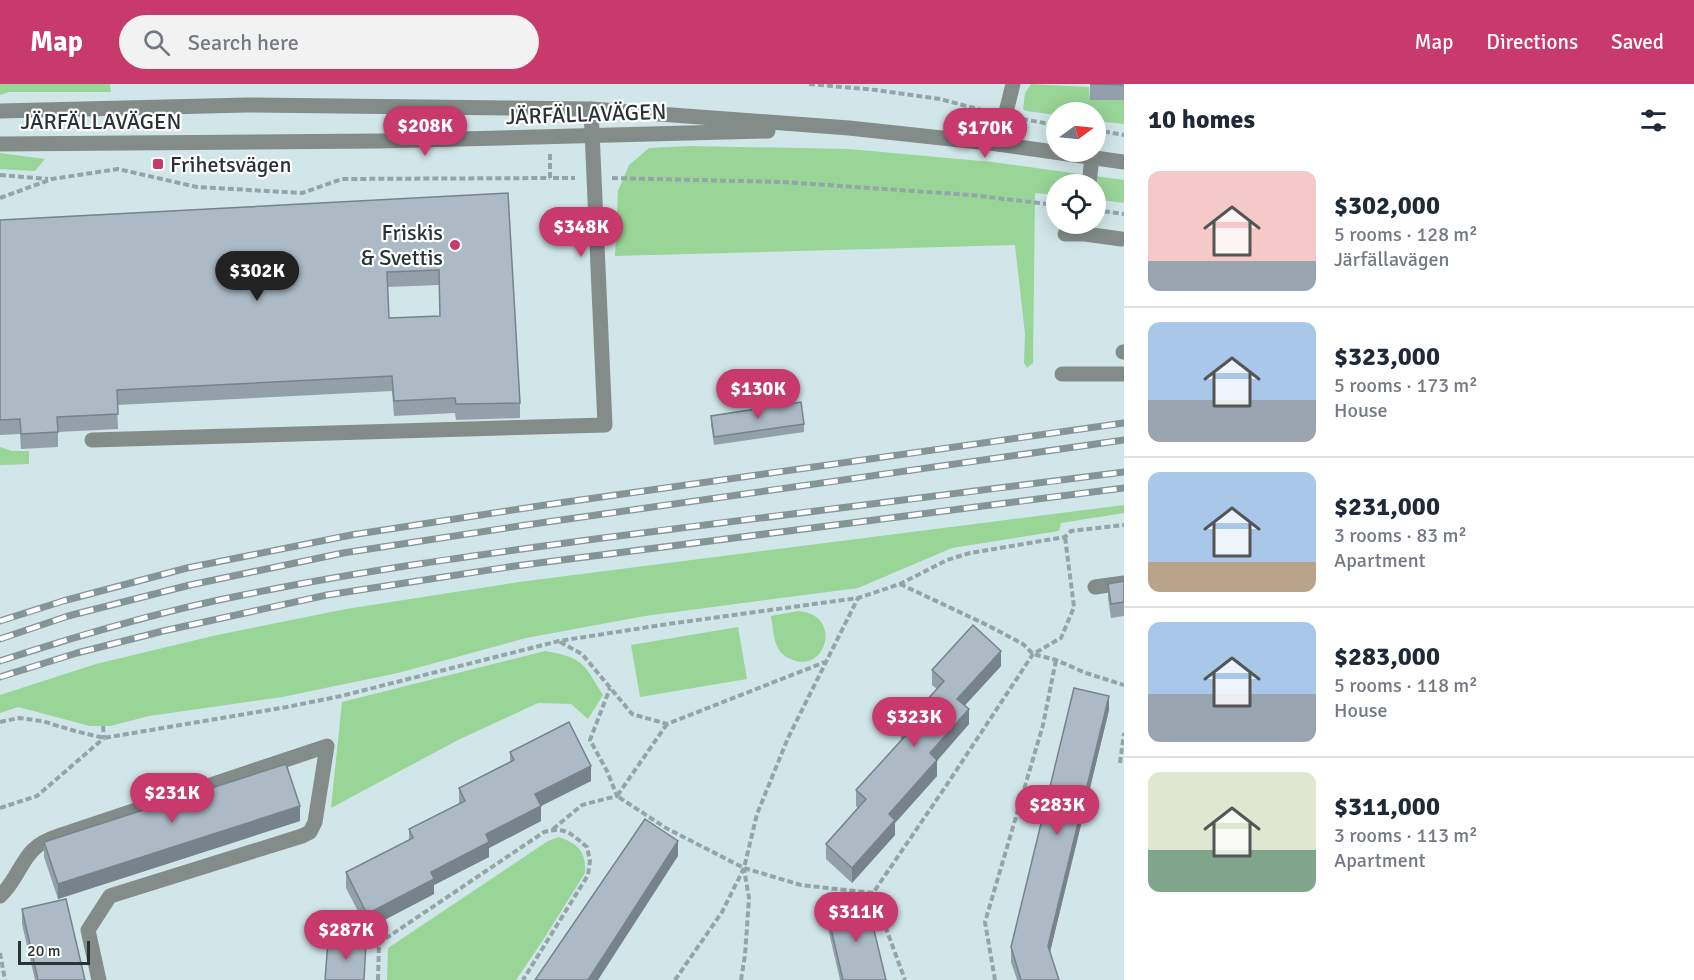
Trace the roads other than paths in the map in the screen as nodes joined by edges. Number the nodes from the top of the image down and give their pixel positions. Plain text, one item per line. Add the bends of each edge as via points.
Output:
1 (1013, 84) edge
2 (591, 109) junction
3 (0, 111) edge
4 (849, 128) junction
5 (592, 136) junction
6 (0, 144) edge
7 (998, 144) junction
8 (1046, 151) edge
9 (1106, 159) edge
10 (1124, 162) edge
11 (1103, 234) edge
12 (1121, 239) dead end
13 (1062, 374) dead end
14 (1124, 374) edge
15 (92, 440) dead end
16 (1124, 583) edge
17 (1095, 587) dead end
18 (0, 896) edge
19 (99, 980) edge

1 - 7 street
2 - 3 street, JÄRFÄLLAVÄGEN via 247,105
2 - 4 street, JÄRFÄLLAVÄGEN
2 - 5 street
4 - 5 street, JÄRFÄLLAVÄGEN
4 - 7 street, JÄRFÄLLAVÄGEN
5 - 6 street, JÄRFÄLLAVÄGEN
5 - 15 street via 605,425
7 - 8 street, JÄRFÄLLAVÄGEN
9 - 10 street, JÄRFÄLLAVÄGEN
11 - 12 street
13 - 14 street
16 - 17 street
18 - 19 street via 43,842 327,746 310,832 110,896 88,930

